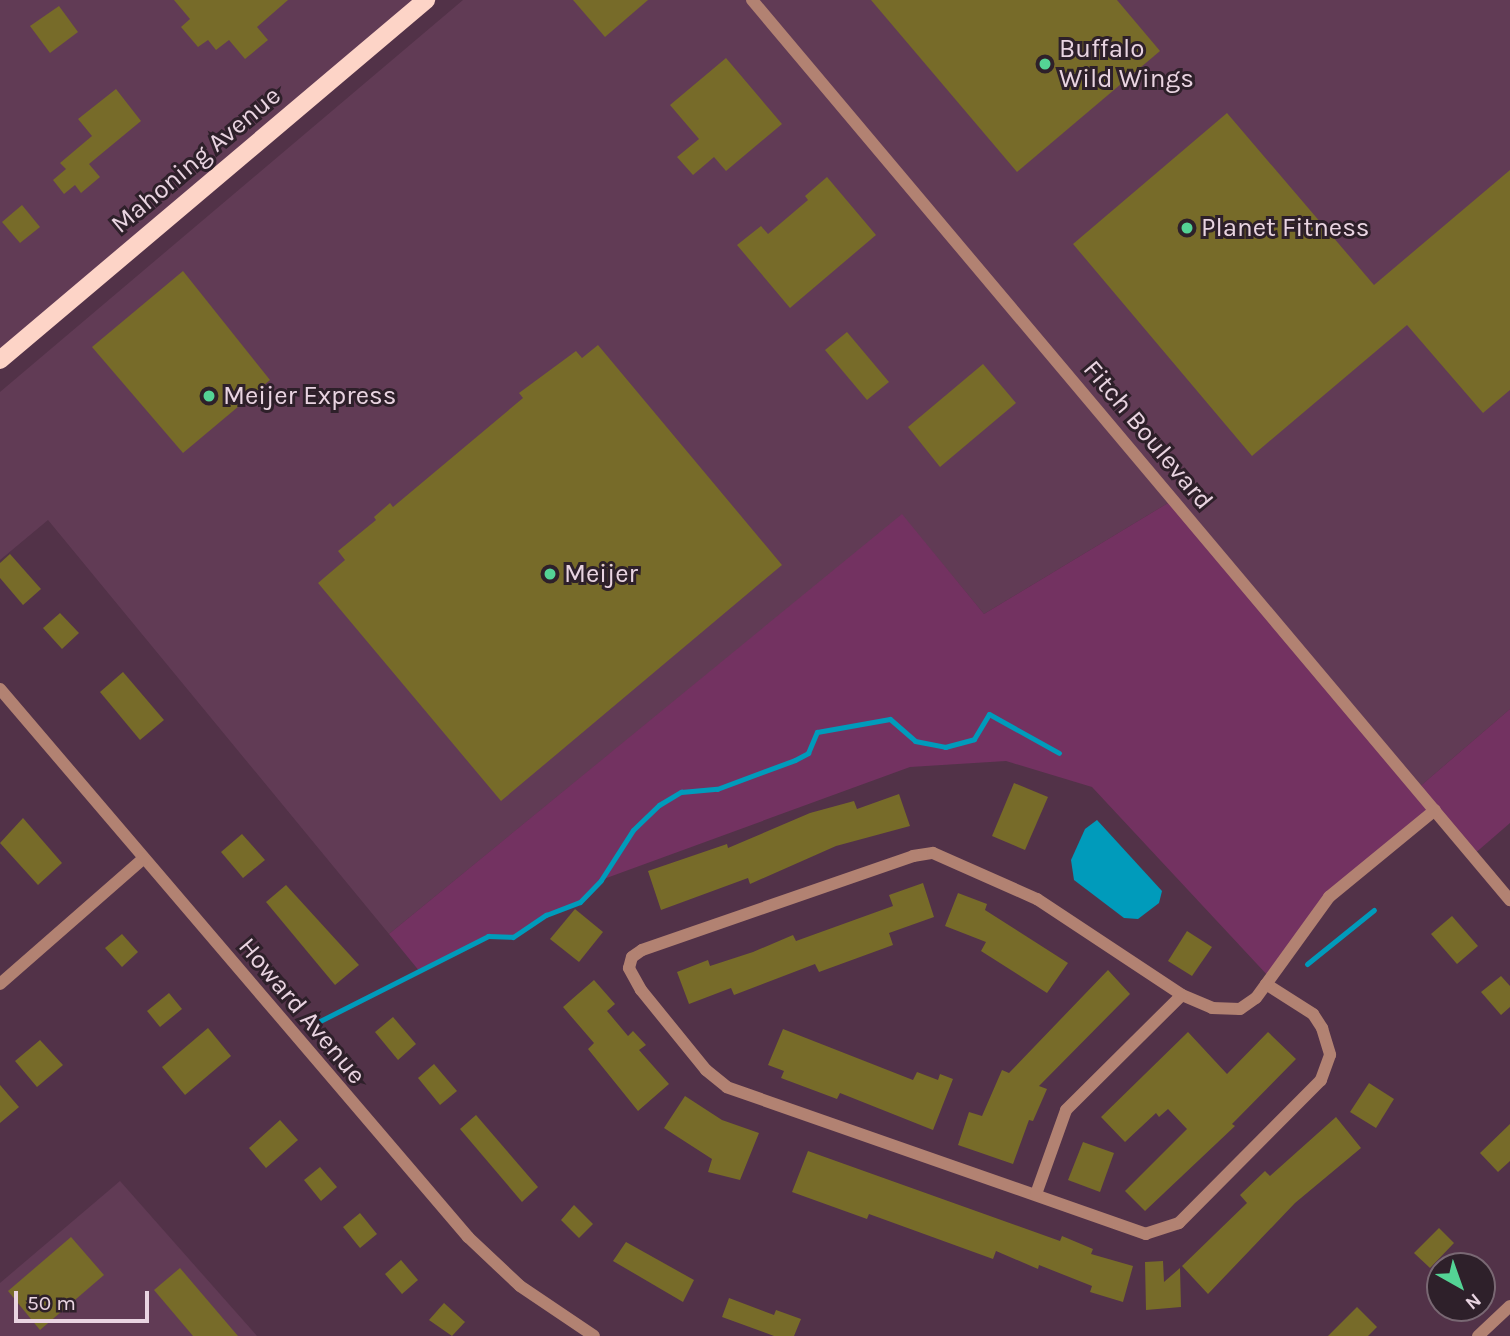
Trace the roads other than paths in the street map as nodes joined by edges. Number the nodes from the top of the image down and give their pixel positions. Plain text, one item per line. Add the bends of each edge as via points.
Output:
1 (426, 0) edge
2 (752, 0) edge
3 (0, 360) edge
4 (0, 689) edge
5 (1435, 810) junction
6 (144, 858) junction
7 (1510, 900) edge
8 (0, 984) edge
9 (1266, 985) junction
10 (1182, 995) junction
11 (1036, 1195) junction
12 (1510, 1306) edge
13 (594, 1336) edge
14 (1478, 1336) edge

1 - 3 main road, Mahoning Avenue
2 - 5 street, Fitch Boulevard
4 - 6 street, Howard Avenue
5 - 7 street, Fitch Boulevard
5 - 9 street via 1329,897
6 - 8 street
6 - 13 street, Howard Avenue via 468,1237 520,1286
9 - 10 street via 1240,1009 1212,1008
9 - 11 street via 1313,1014 1327,1041 1326,1067 1311,1091 1179,1223 1146,1234
10 - 11 street via 1066,1110
10 - 11 street via 1037,899 933,853 913,856 632,957 630,976 706,1070 727,1087
12 - 14 street

